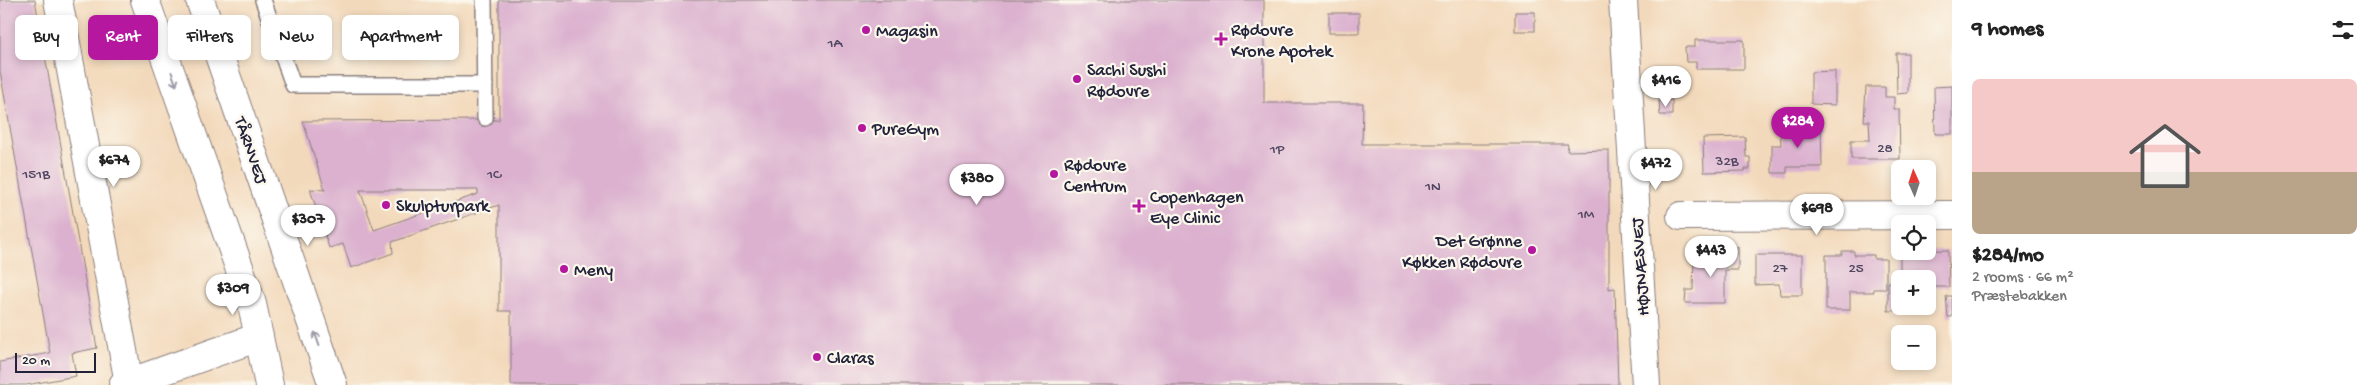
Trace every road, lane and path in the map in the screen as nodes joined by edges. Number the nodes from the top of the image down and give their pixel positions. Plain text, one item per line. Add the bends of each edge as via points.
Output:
1 (58, 0) edge
2 (145, 0) edge
3 (200, 0) edge
4 (263, 0) edge
5 (484, 0) edge
6 (1623, 0) edge
7 (485, 85) junction
8 (485, 118) dead end
9 (1952, 215) edge
10 (1681, 216) dead end
11 (259, 338) junction
12 (126, 384) edge
13 (269, 385) edge
14 (333, 385) edge
15 (1646, 385) edge

1 - 12 street
2 -> 11 street via 252,304
14 -> 3 street, TÅRNVEJ
4 - 7 lane via 293,85
5 - 7 lane
6 - 15 street, HØJNÆSVEJ
7 - 8 lane
9 - 10 street
11 - 12 street
11 - 13 street

